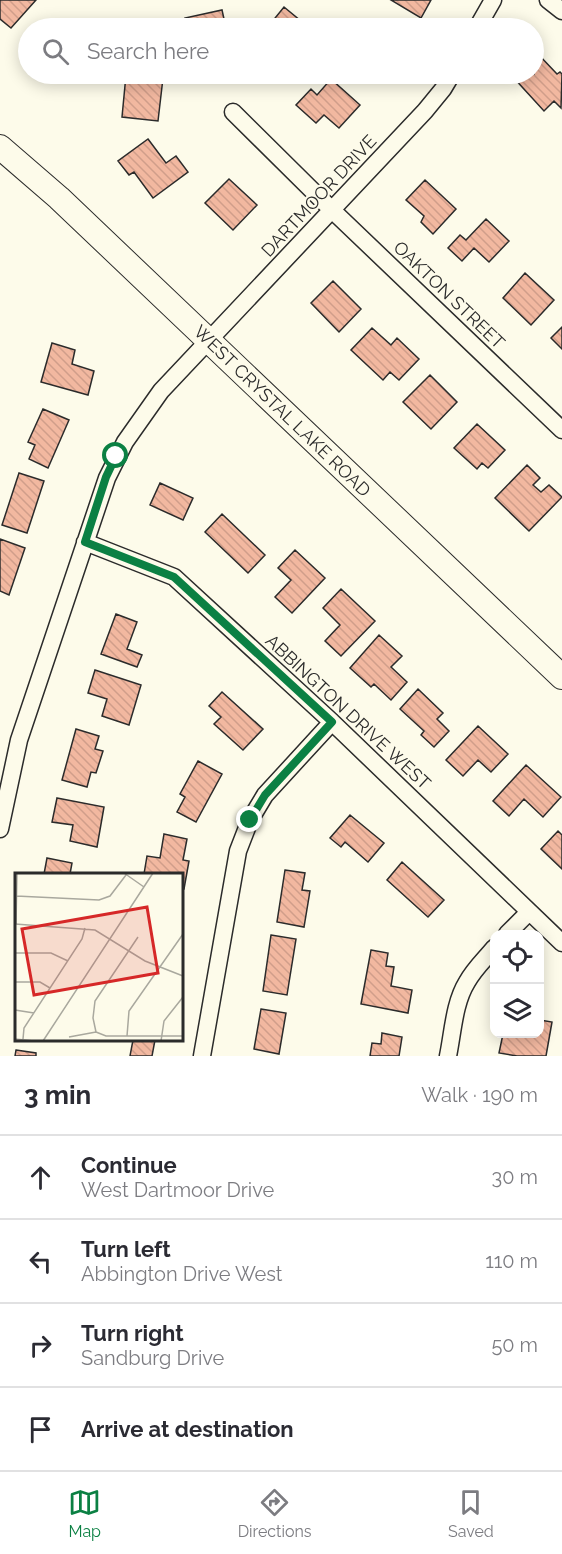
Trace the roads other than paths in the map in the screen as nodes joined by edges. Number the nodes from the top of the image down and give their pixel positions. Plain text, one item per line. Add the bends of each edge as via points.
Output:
1 (493, 0) edge
2 (548, 0) edge
3 (562, 11) edge
4 (483, 18) edge
5 (446, 84) edge
6 (233, 112) dead end
7 (0, 147) edge
8 (332, 210) junction
9 (210, 341) junction
10 (562, 430) edge
11 (85, 542) junction
12 (562, 677) edge
13 (332, 722) junction
14 (0, 829) edge
15 (529, 912) junction
16 (511, 930) edge
17 (562, 943) edge
18 (490, 954) edge
19 (202, 1056) edge
20 (448, 1056) edge

1 - 4 street
2 - 3 street
5 - 8 street, DARTMOOR DRIVE
6 - 8 street, OAKTON STREET
7 - 9 street, WEST CRYSTAL LAKE ROAD
8 - 9 street, DARTMOOR DRIVE
8 - 10 street, OAKTON STREET
9 - 11 street, DARTMOOR DRIVE via 161,391 125,442 106,477
9 - 12 street, WEST CRYSTAL LAKE ROAD
11 - 13 street, ABBINGTON DRIVE WEST via 174,577
11 - 14 street, DARTMOOR DRIVE via 20,740
13 - 15 street, ABBINGTON DRIVE WEST
13 - 19 street via 265,795 250,820 238,851
15 - 16 street
15 - 17 street, ABBINGTON DRIVE WEST
18 - 20 street via 466,983

